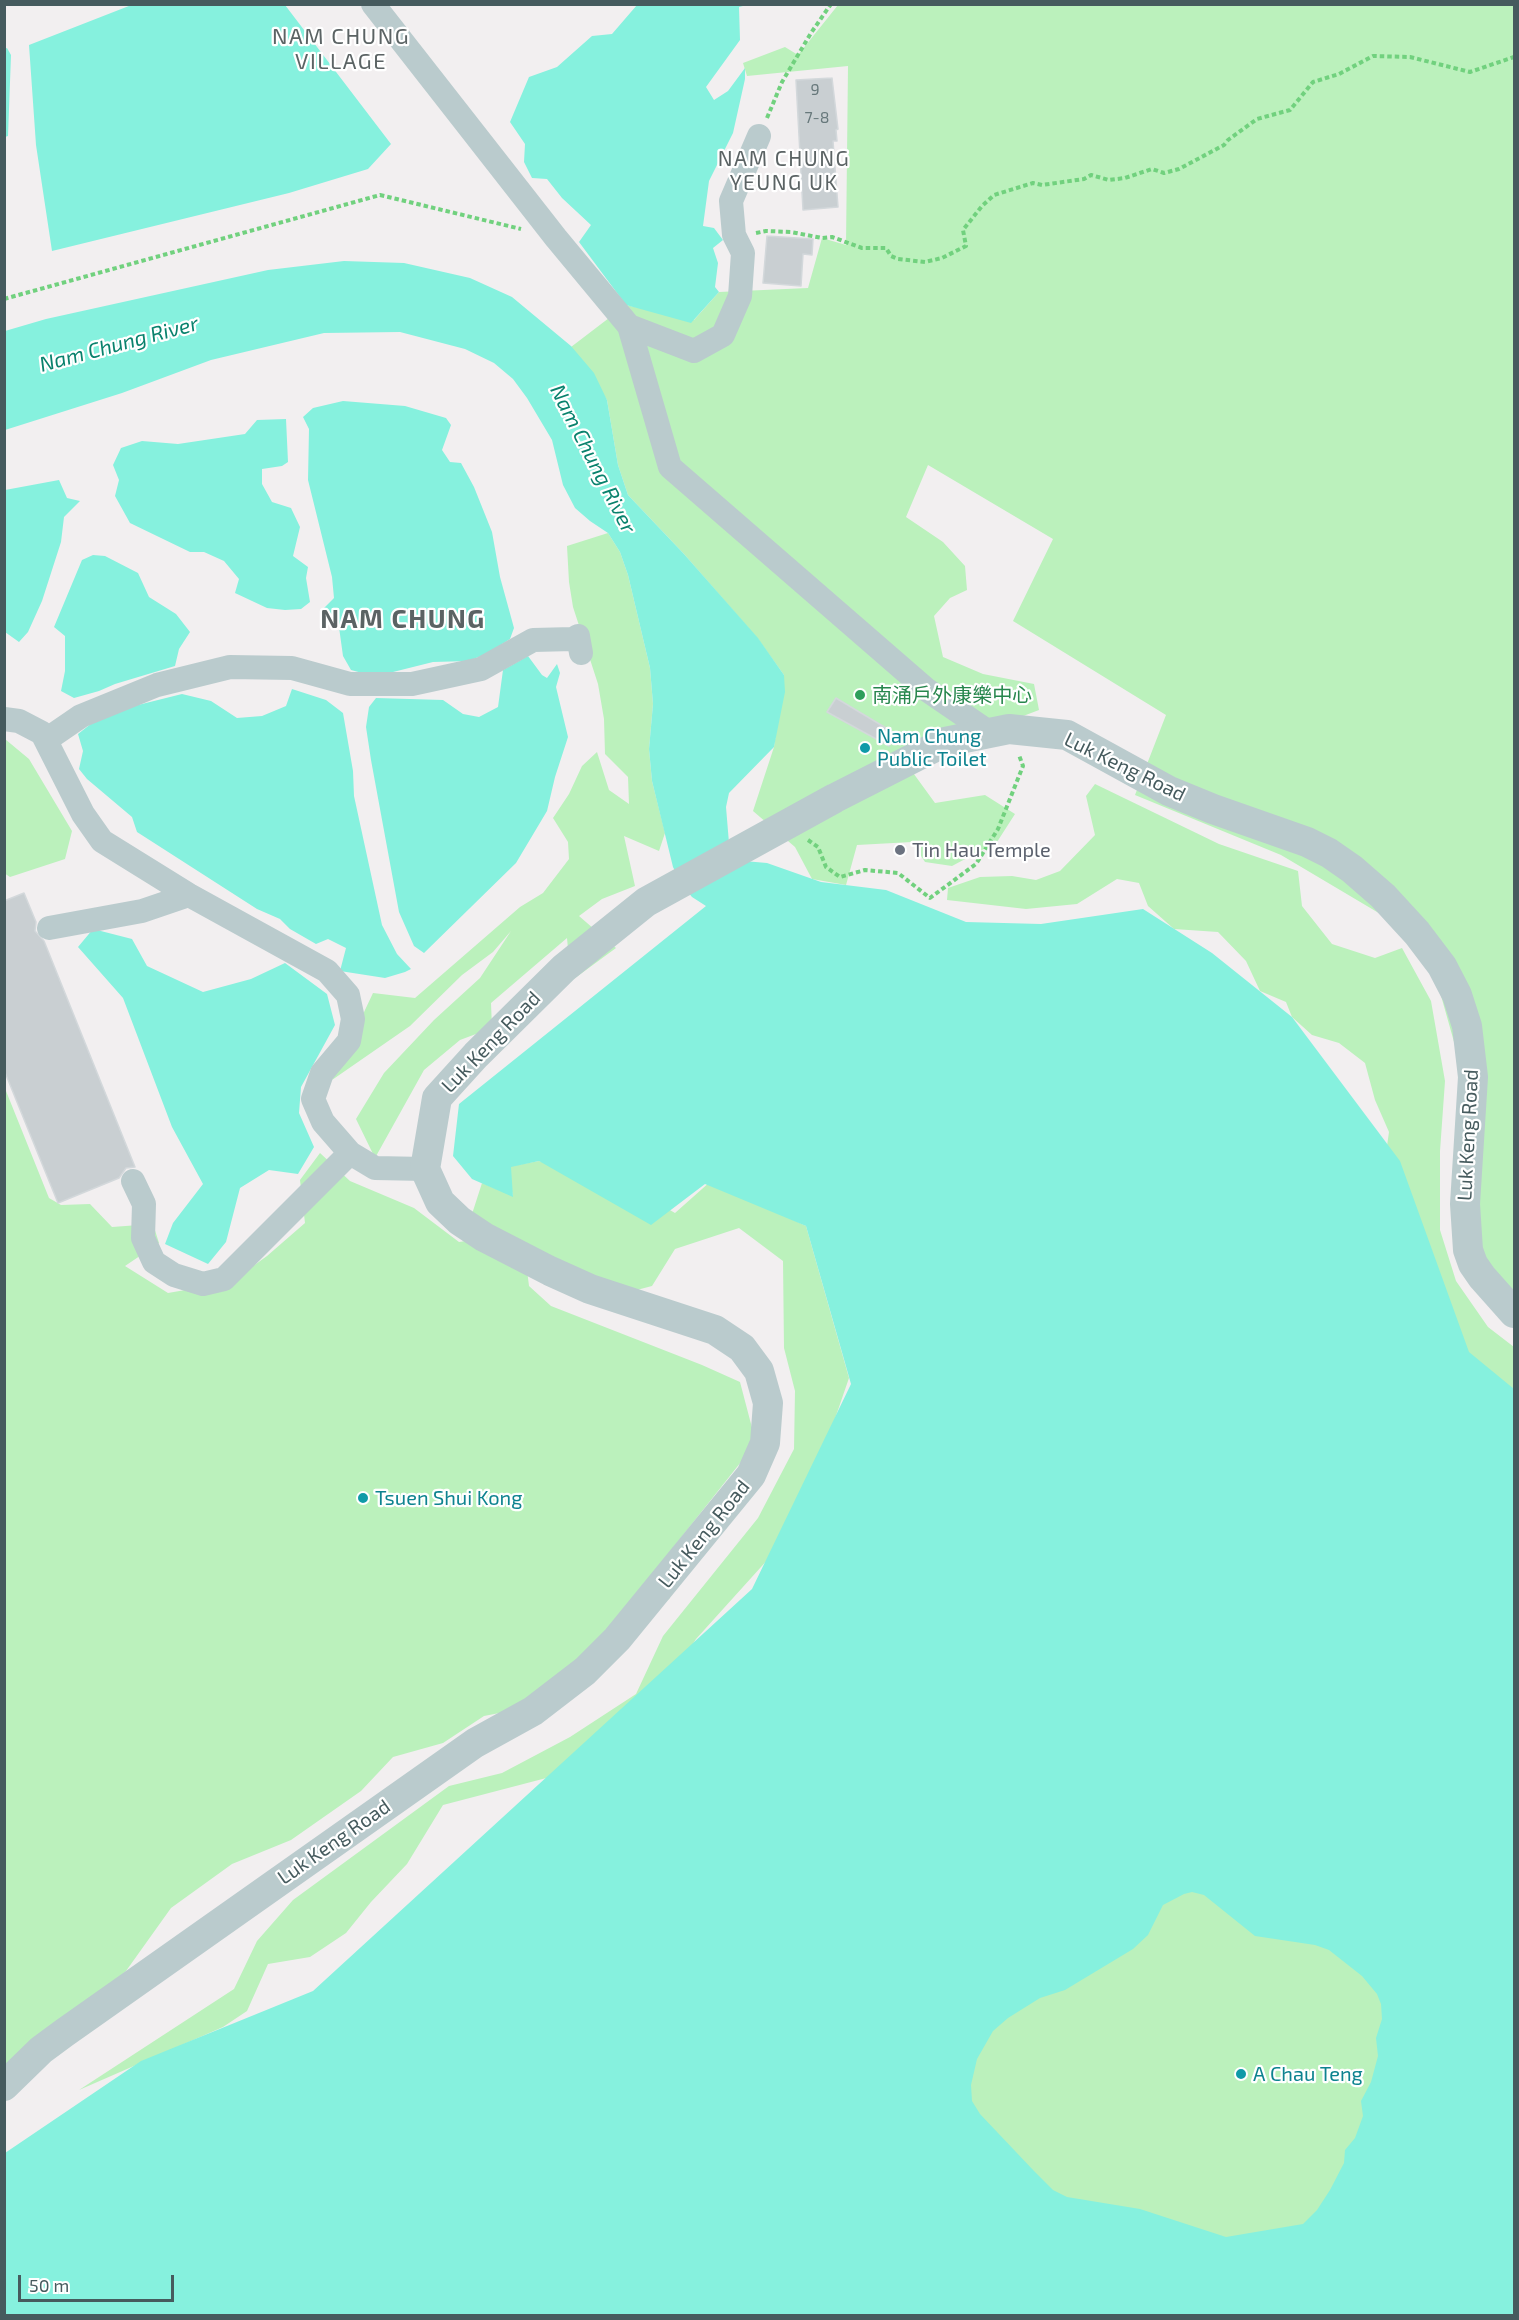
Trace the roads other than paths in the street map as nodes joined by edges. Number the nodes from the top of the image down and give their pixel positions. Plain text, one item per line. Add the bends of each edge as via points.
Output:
1 (373, 4) edge
2 (759, 136) road end
3 (629, 327) junction
4 (581, 653) dead end
5 (4, 719) edge
6 (1000, 731) junction
7 (46, 740) junction
8 (189, 895) junction
9 (49, 928) dead end
10 (350, 1153) junction
11 (425, 1169) junction
12 (133, 1181) dead end
13 (1515, 1313) edge
14 (4, 2086) edge

1 - 3 street
2 - 3 street via 731,201 735,238 743,253 740,296 723,335 694,351
3 - 6 street via 670,467 927,690
4 - 7 street via 578,636 533,640 481,669 412,684 350,684 292,668 230,667 157,685 81,716
5 - 7 street via 19,721 42,733
6 - 11 street, Luk Keng Road via 945,742 646,902 564,968 437,1098
6 - 13 street, Luk Keng Road via 1067,735 1169,791 1319,848 1369,883 1418,933 1457,995 1470,1045 1473,1085 1465,1204 1468,1250 1482,1277
7 - 8 street via 83,814 102,841
8 - 9 street via 142,911
8 - 10 street via 327,971 348,994 353,1019 349,1041 322,1073 313,1098 323,1122
10 - 11 street via 375,1167
10 - 12 street via 224,1279 203,1284 174,1275 154,1262 143,1238 144,1204
11 - 14 street, Luk Keng Road via 440,1202 484,1237 590,1289 715,1330 742,1348 759,1371 768,1403 765,1443 757,1464 736,1497 618,1639 585,1671 522,1718 475,1743 64,2032

